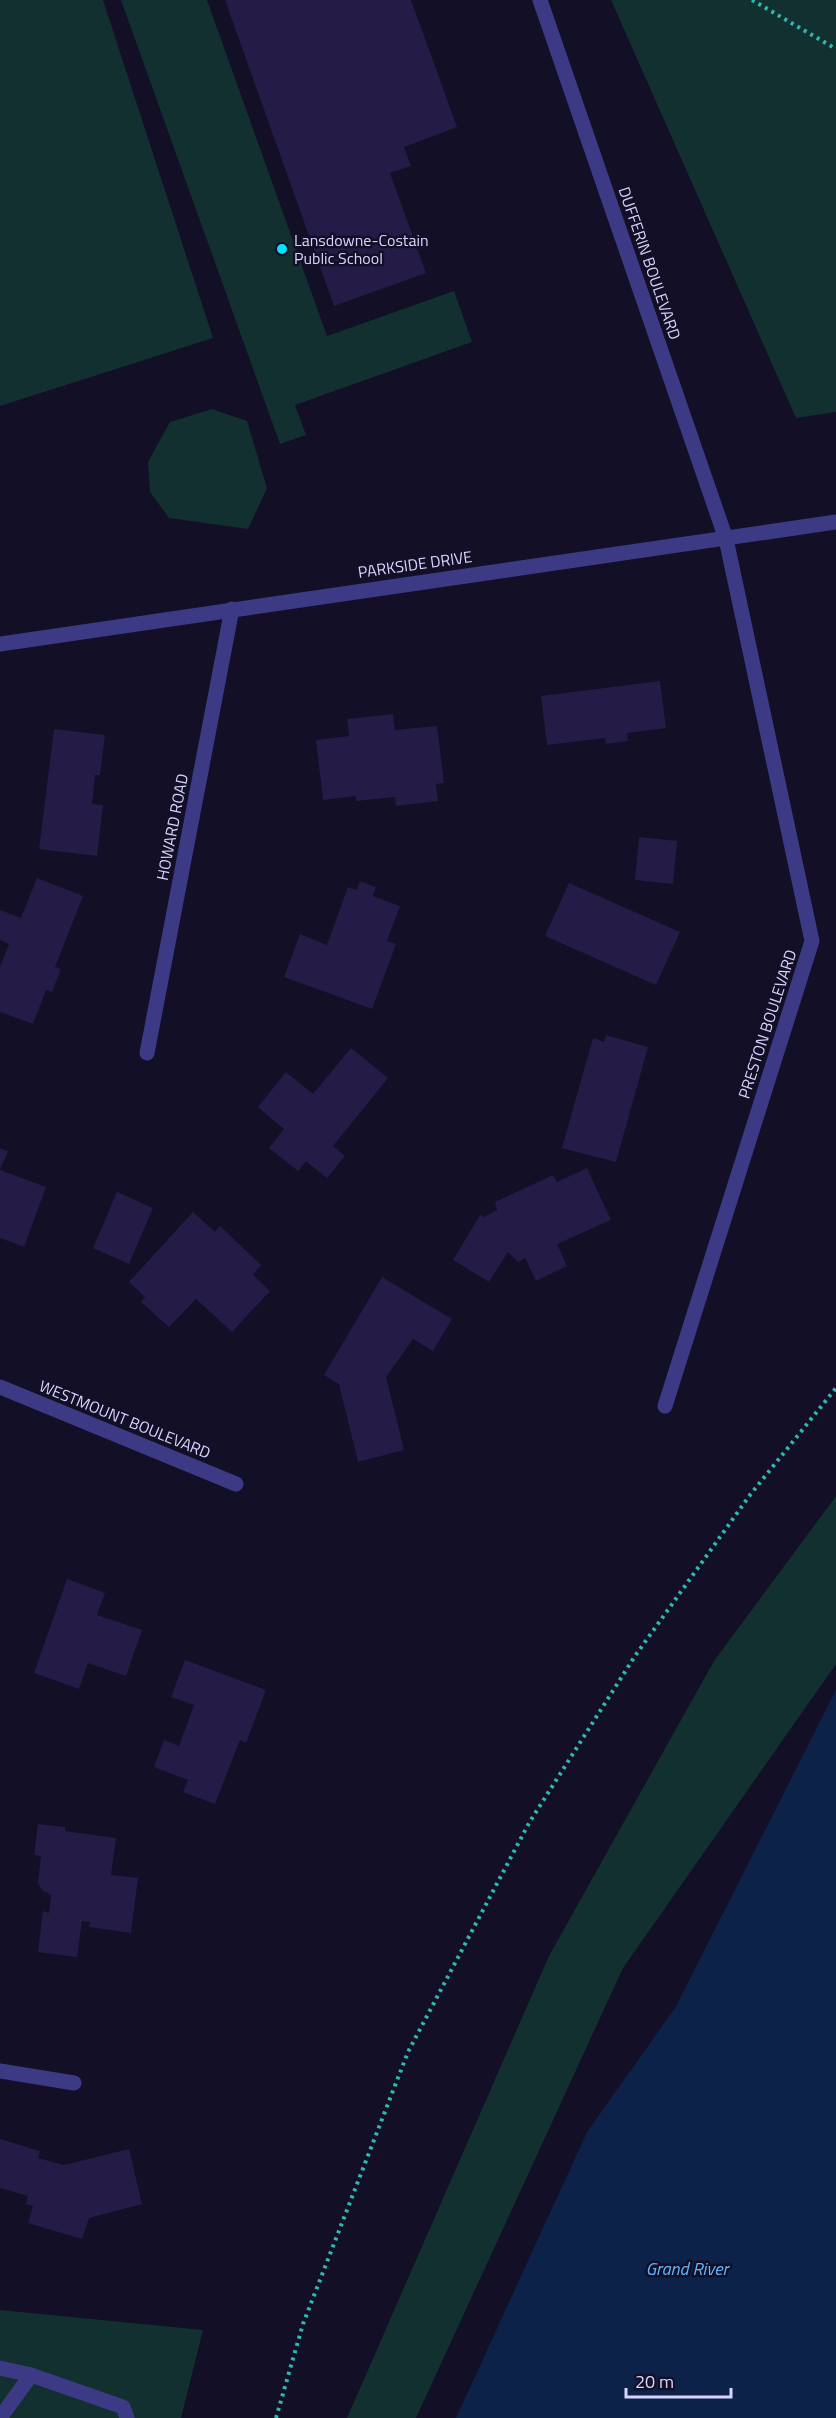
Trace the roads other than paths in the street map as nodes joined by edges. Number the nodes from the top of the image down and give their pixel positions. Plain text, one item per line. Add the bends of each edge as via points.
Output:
1 (540, 0) edge
2 (836, 522) edge
3 (726, 539) junction
4 (231, 609) junction
5 (0, 644) edge
6 (147, 1053) dead end
7 (0, 1387) edge
8 (665, 1406) dead end
9 (236, 1484) dead end
10 (0, 2072) edge
11 (74, 2083) dead end
12 (0, 2368) edge
13 (31, 2375) junction
14 (0, 2418) edge
15 (128, 2418) edge

1 - 3 street, DUFFERIN BOULEVARD
2 - 3 street, PARKSIDE DRIVE
3 - 4 street, PARKSIDE DRIVE
3 - 8 street, PRESTON BOULEVARD via 812,942
4 - 5 street, PARKSIDE DRIVE
4 - 6 street, HOWARD ROAD
7 - 9 street, WESTMOUNT BOULEVARD
10 - 11 street
12 - 13 street
13 - 14 street
13 - 15 street via 123,2407

